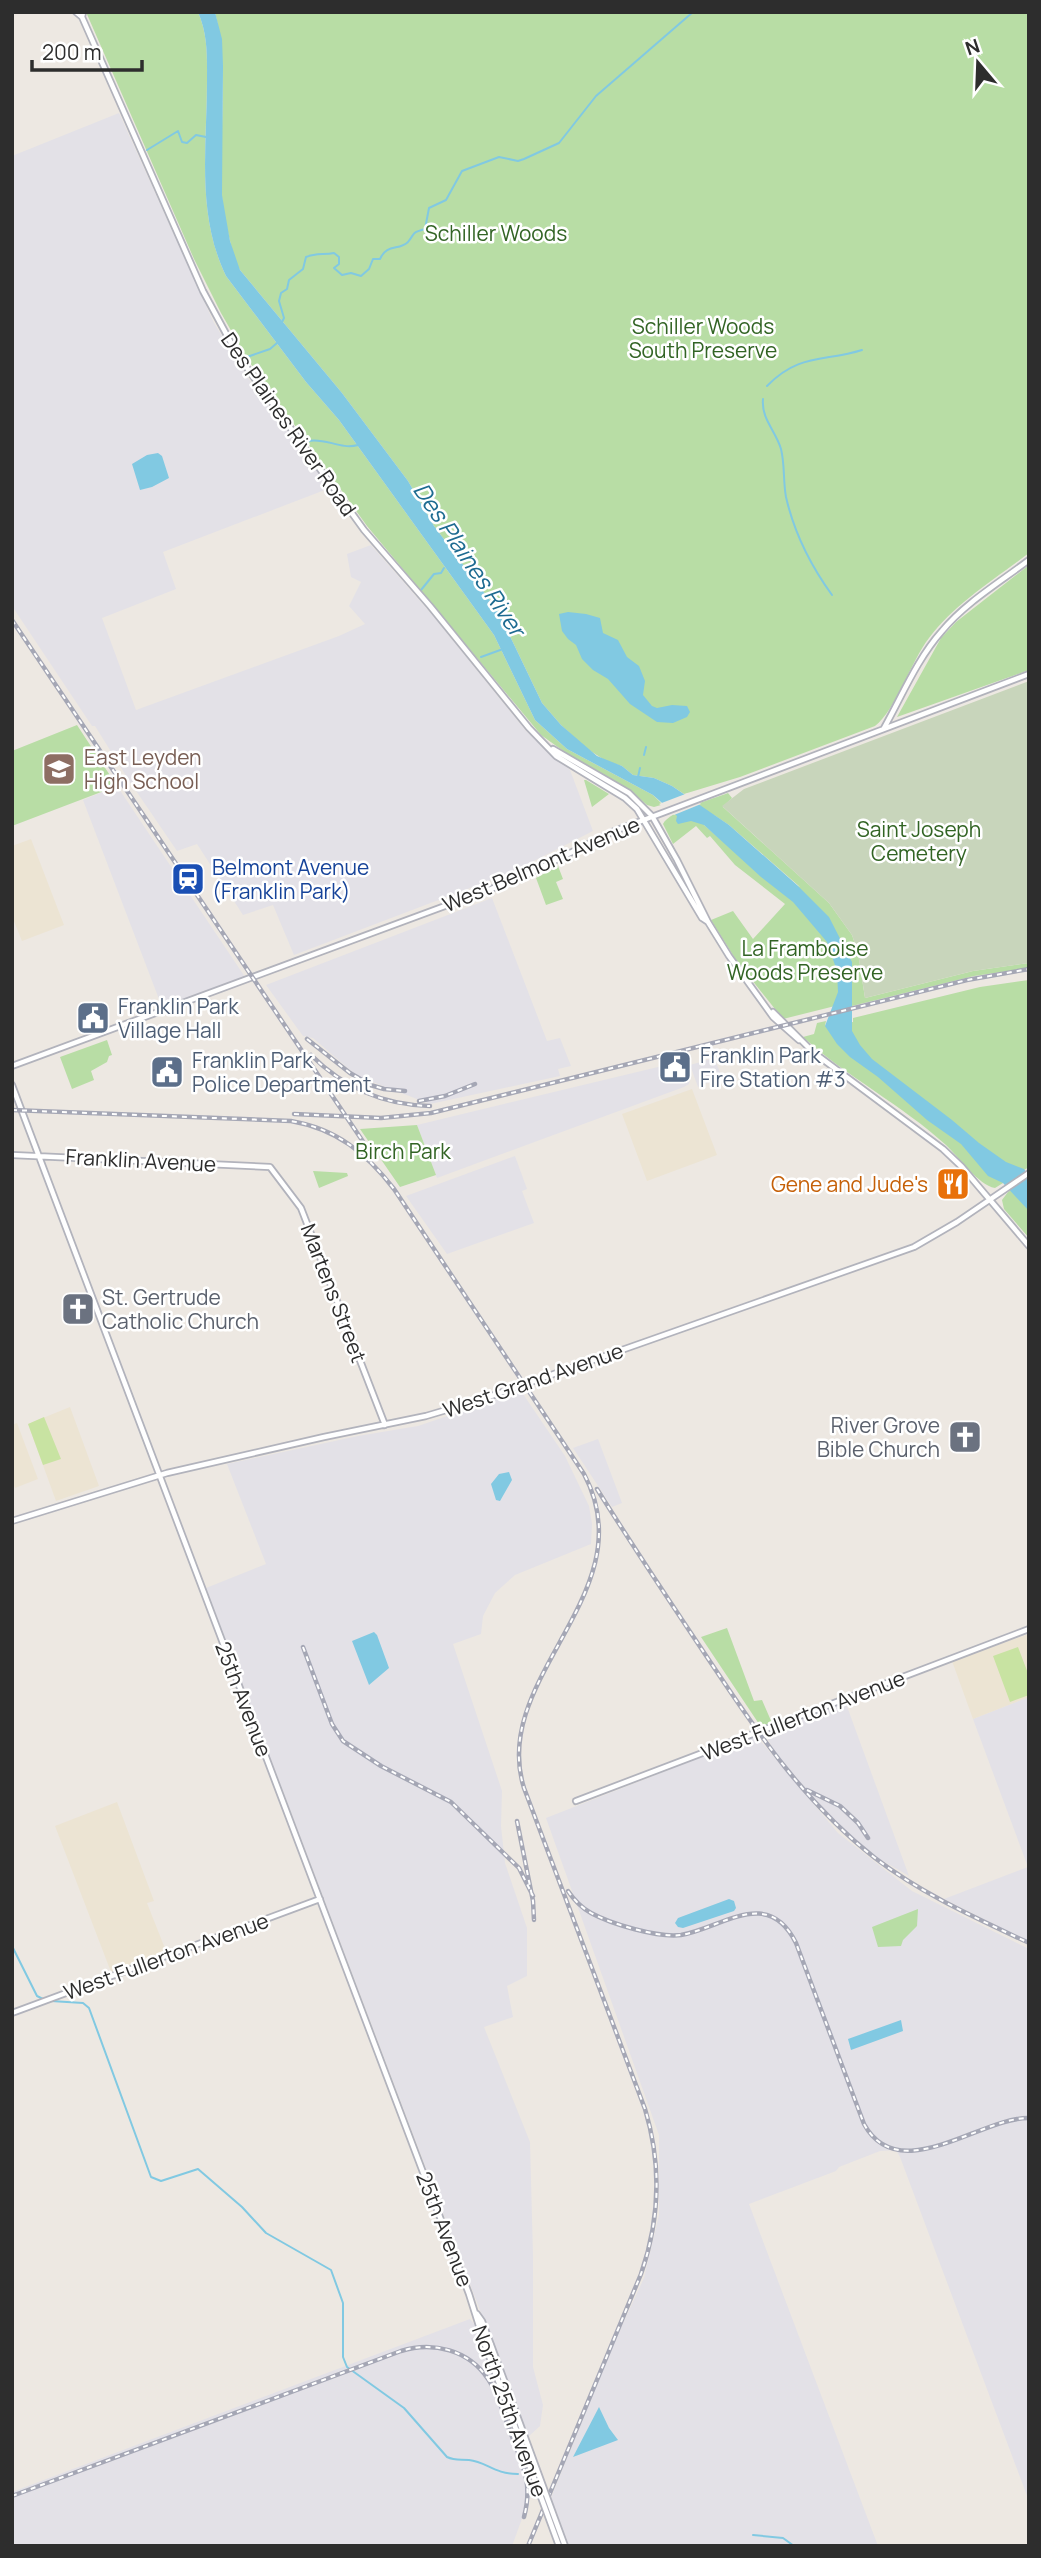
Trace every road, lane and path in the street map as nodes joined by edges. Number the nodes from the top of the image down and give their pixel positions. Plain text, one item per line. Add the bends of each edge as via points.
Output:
1 (76, 12) edge
2 (82, 14) edge
3 (1029, 560) edge
4 (1029, 674) edge
5 (884, 728) junction
6 (550, 748) junction
7 (652, 816) junction
8 (645, 819) junction
9 (708, 922) junction
10 (12, 1066) edge
11 (12, 1085) edge
12 (12, 1155) edge
13 (39, 1156) junction
14 (270, 1167) joint
15 (1028, 1173) edge
16 (990, 1199) junction
17 (1029, 1246) edge
18 (385, 1425) junction
19 (159, 1475) junction
20 (12, 1521) edge
21 (1029, 1629) edge
22 (576, 1801) dead end
23 (320, 1899) junction
24 (12, 2013) edge
25 (476, 2313) joint
26 (485, 2336) junction
27 (559, 2546) edge
28 (565, 2546) edge

1 - 2 main road, Des Plaines River Road
2 - 6 main road, Des Plaines River Road via 203,291 233,347 364,530
3 - 5 main road via 954,618 934,640
4 - 5 main road, West Belmont Avenue
5 - 7 main road, West Belmont Avenue
6 - 7 main road, Des Plaines River Road via 629,793
6 - 8 main road, Des Plaines River Road via 572,767 625,798
7 - 8 main road, West Belmont Avenue
7 - 9 main road, Des Plaines River Road
8 - 9 main road, Des Plaines River Road
8 - 10 main road, West Belmont Avenue via 492,889
9 - 16 main road, Des Plaines River Road via 781,1026 936,1142
11 - 13 main road, 25th Avenue
12 - 13 main road, Franklin Avenue
13 - 14 main road, Franklin Avenue
13 - 19 main road, 25th Avenue
14 - 18 main road, Martens Street via 301,1208
15 - 16 main road, West Grand Avenue
16 - 17 main road, Des Plaines River Road
16 - 18 main road, West Grand Avenue via 925,1241 893,1255 480,1400
18 - 19 main road, West Grand Avenue
19 - 20 main road, West Grand Avenue
19 - 23 main road, 25th Avenue
21 - 22 main road, West Fullerton Avenue
23 - 24 main road, West Fullerton Avenue
23 - 25 main road, 25th Avenue
25 - 26 main road, North 25th Avenue
26 - 27 main road, North 25th Avenue, bridge
26 - 28 main road, North 25th Avenue, bridge

